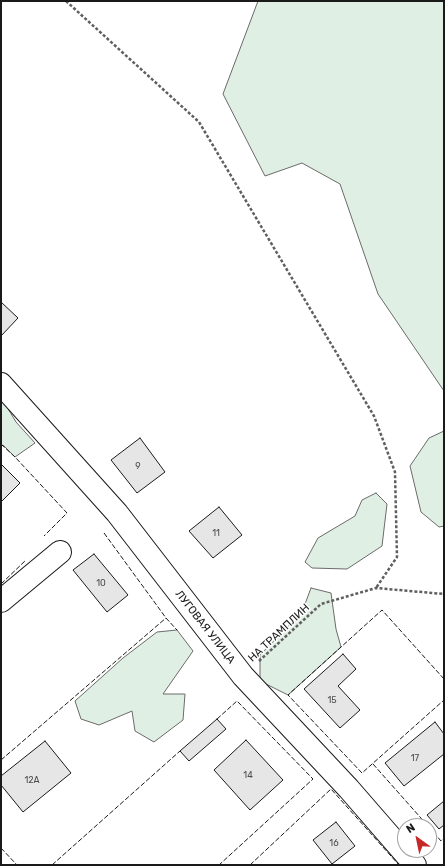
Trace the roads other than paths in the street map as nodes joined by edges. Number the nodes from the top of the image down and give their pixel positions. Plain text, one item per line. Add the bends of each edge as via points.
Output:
1 (1, 384) edge
2 (60, 552) dead end
3 (1, 601) edge
4 (415, 865) edge

1 - 4 street, ЛУГОВАЯ УЛИЦА via 117,513 243,676 349,789
2 - 3 street

